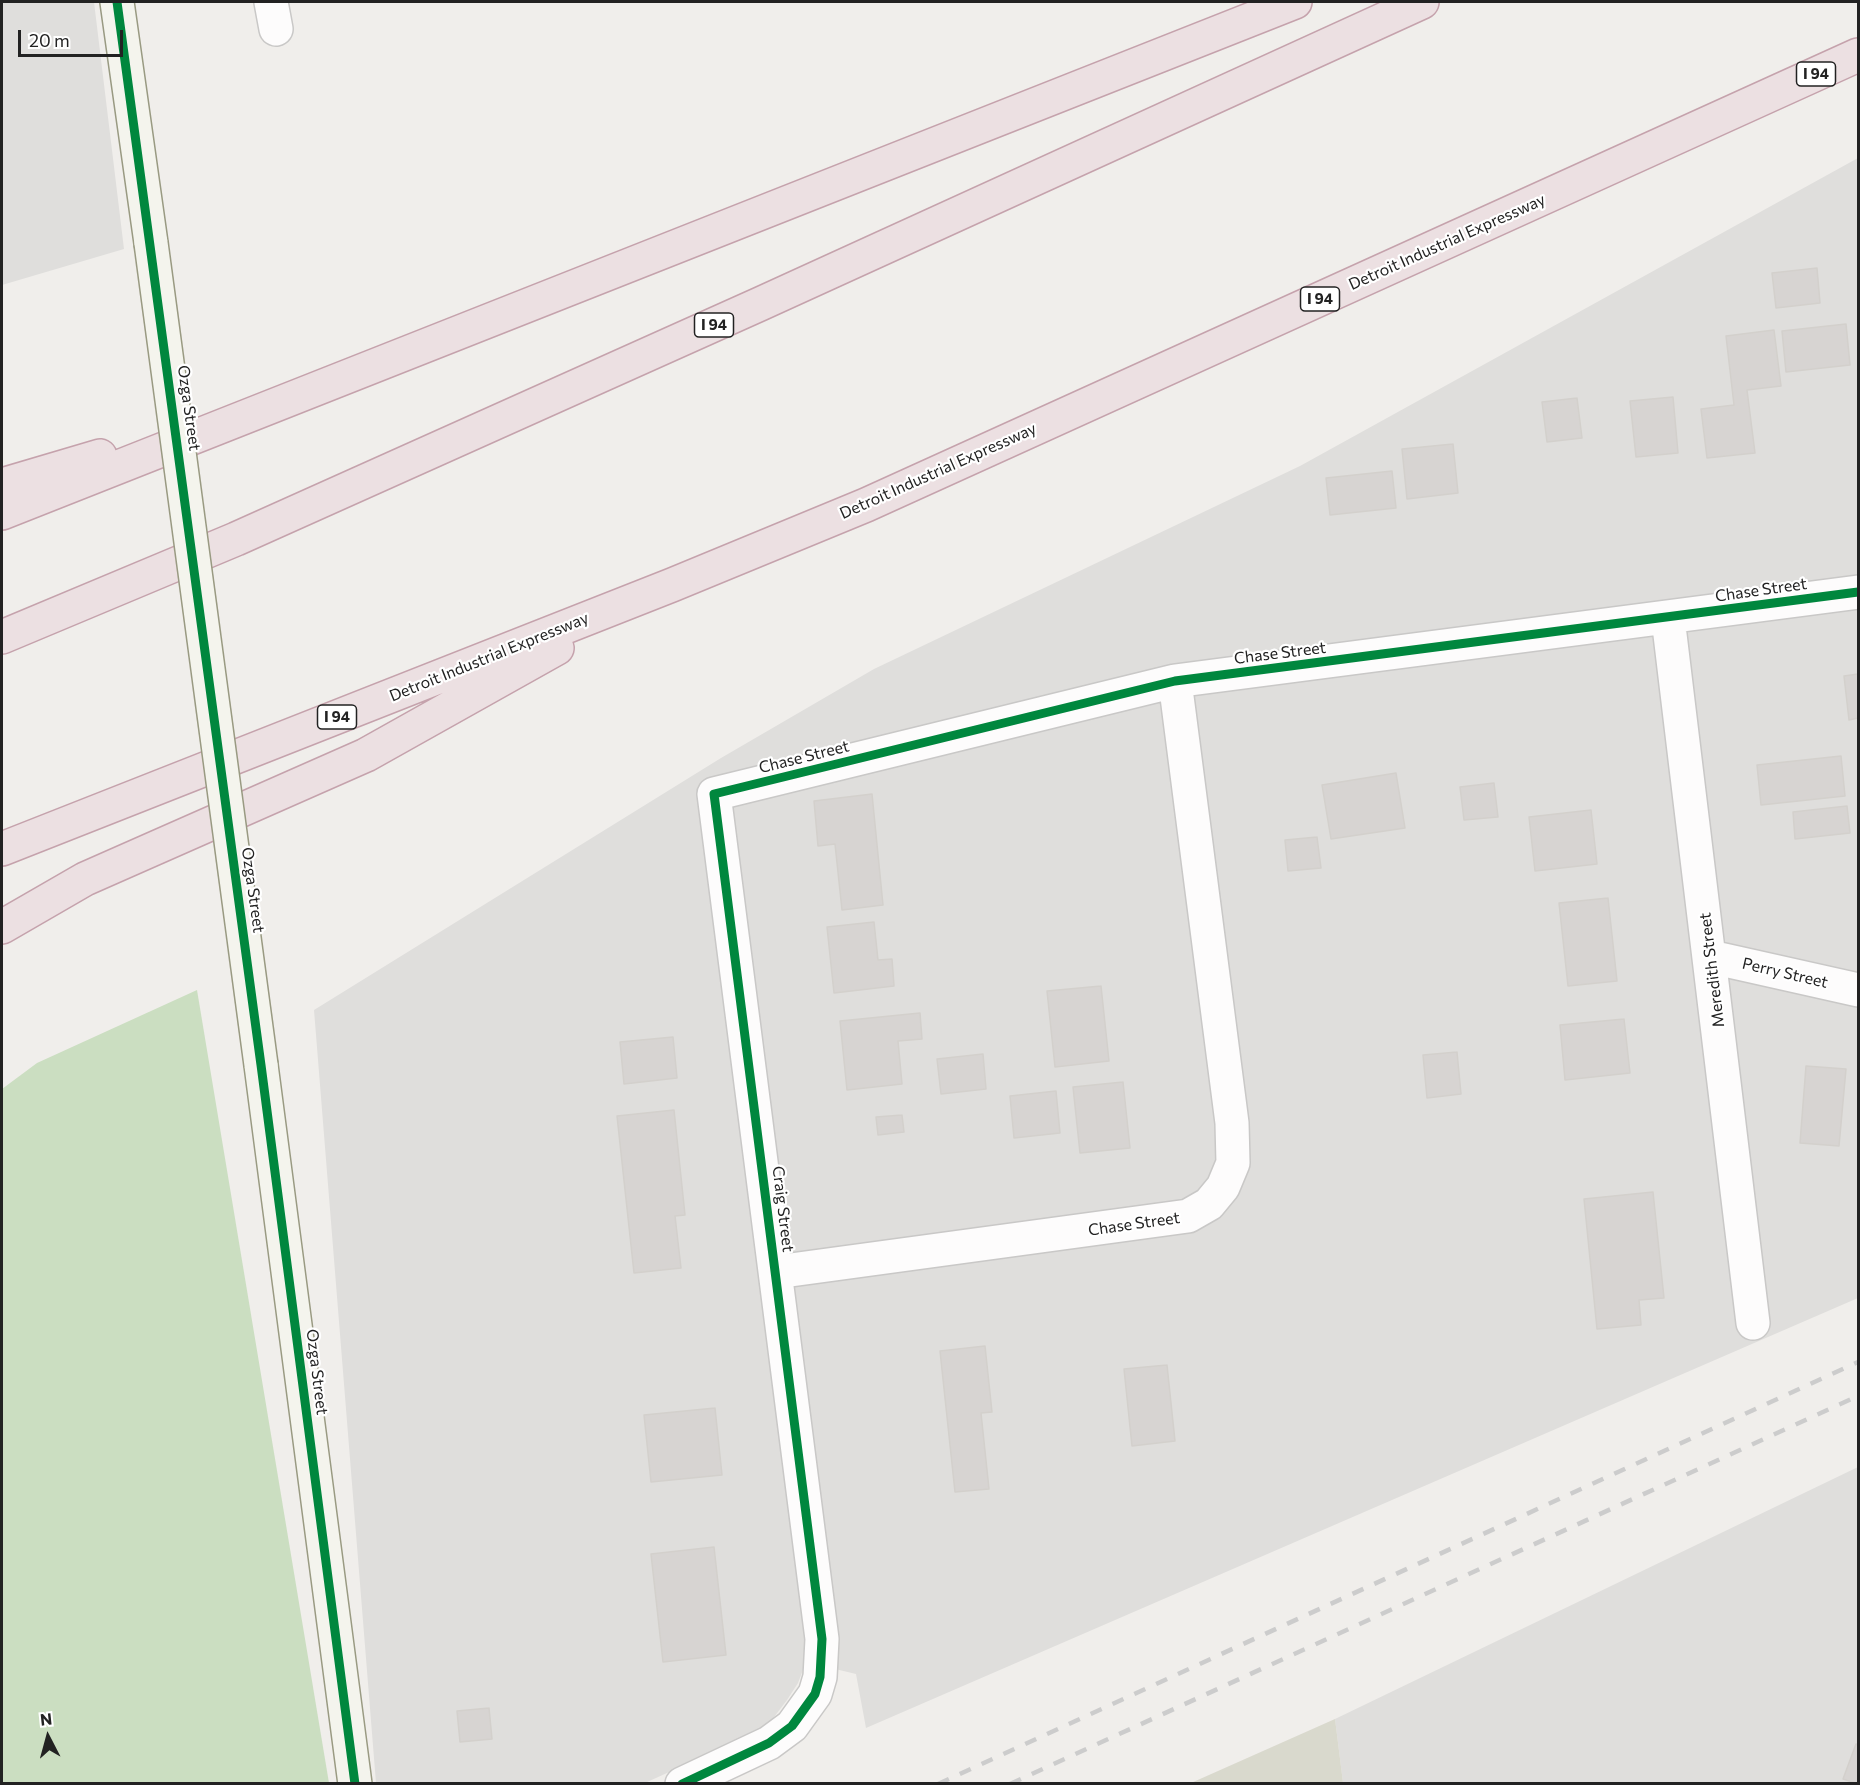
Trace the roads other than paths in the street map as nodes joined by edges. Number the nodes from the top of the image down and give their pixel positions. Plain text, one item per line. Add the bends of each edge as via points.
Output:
1 (117, 2) edge
2 (1295, 2) edge
3 (1422, 2) edge
4 (1858, 55) edge
5 (246, 417) junction
6 (2, 484) edge
7 (2, 513) edge
8 (672, 585) junction
9 (1858, 592) edge
10 (1668, 618) junction
11 (2, 637) edge
12 (1175, 681) junction
13 (714, 795) joint
14 (2, 849) edge
15 (2, 927) edge
16 (1711, 957) junction
17 (1858, 990) edge
18 (776, 1272) junction
19 (1753, 1323) dead end
20 (355, 1784) edge
21 (681, 1784) edge

1 - 20 street, Ozga Street, bridge
2 - 5 highway
3 - 11 highway, I 94 via 247,534
4 - 8 highway, Detroit Industrial Expressway / I 94 via 866,505
5 - 6 highway
5 - 7 highway
8 - 14 highway, Detroit Industrial Expressway / I 94
8 - 15 highway via 366,755 85,879
9 - 10 street, Chase Street
10 - 12 street, Chase Street
10 - 16 street, Meredith Street
12 - 13 street, Chase Street
12 - 18 street, Chase Street via 1232,1123 1233,1162 1223,1187 1209,1204 1188,1216
13 - 18 street, Craig Street
16 - 17 street, Perry Street
16 - 19 street, Meredith Street
18 - 21 street, Craig Street via 821,1628 820,1677 807,1709 792,1726 769,1743

